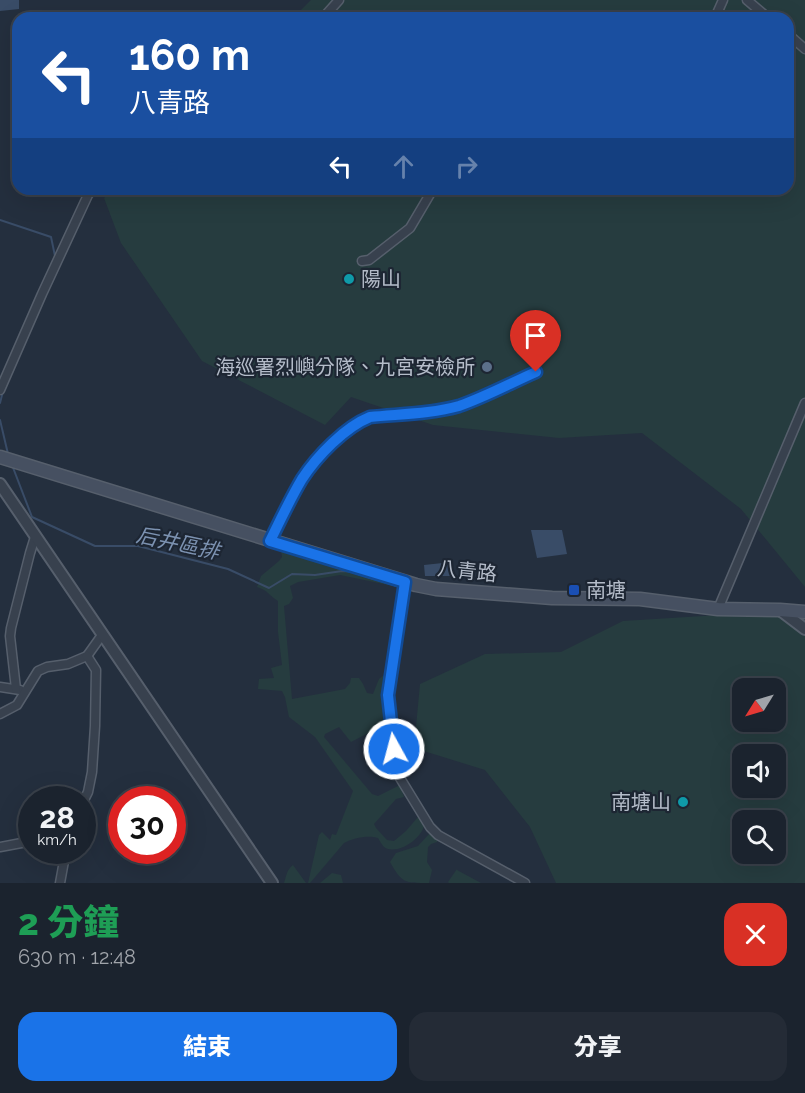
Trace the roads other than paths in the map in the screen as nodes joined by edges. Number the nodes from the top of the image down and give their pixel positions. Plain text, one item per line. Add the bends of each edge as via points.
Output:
1 (339, 0) edge
2 (747, 0) edge
3 (328, 12) edge
4 (761, 12) edge
5 (88, 195) edge
6 (429, 195) edge
7 (362, 261) dead end
8 (536, 372) dead end
9 (0, 390) edge
10 (805, 403) edge
11 (0, 457) edge
12 (0, 484) edge
13 (35, 537) junction
14 (270, 541) junction
15 (405, 582) junction
16 (718, 609) junction
17 (780, 610) junction
18 (805, 612) edge
19 (805, 629) edge
20 (102, 635) junction
21 (87, 656) junction
22 (0, 687) edge
23 (21, 690) junction
24 (0, 714) edge
25 (89, 786) edge
26 (18, 844) edge
27 (0, 847) edge
28 (63, 864) edge
29 (60, 883) edge
30 (272, 883) edge
31 (525, 883) edge

1 - 3 street
2 - 4 street
5 - 9 street
6 - 7 street via 410,228 369,260
8 - 14 street via 458,406 363,420 325,450 303,478
10 - 16 street
11 - 14 main road, 八青路
12 - 13 street
13 - 20 street
13 - 23 street via 10,628
14 - 15 main road, 八青路
15 - 16 main road, 八青路 via 436,589 552,598 640,599
15 - 31 street via 388,695 400,778 429,827 438,835
16 - 17 main road, 八青路
17 - 18 main road, 八青路
17 - 19 street
20 - 21 street
20 - 30 street
21 - 23 street via 38,671
21 - 25 street via 96,670
22 - 23 street
23 - 24 street via 17,705
26 - 27 street
28 - 29 street

